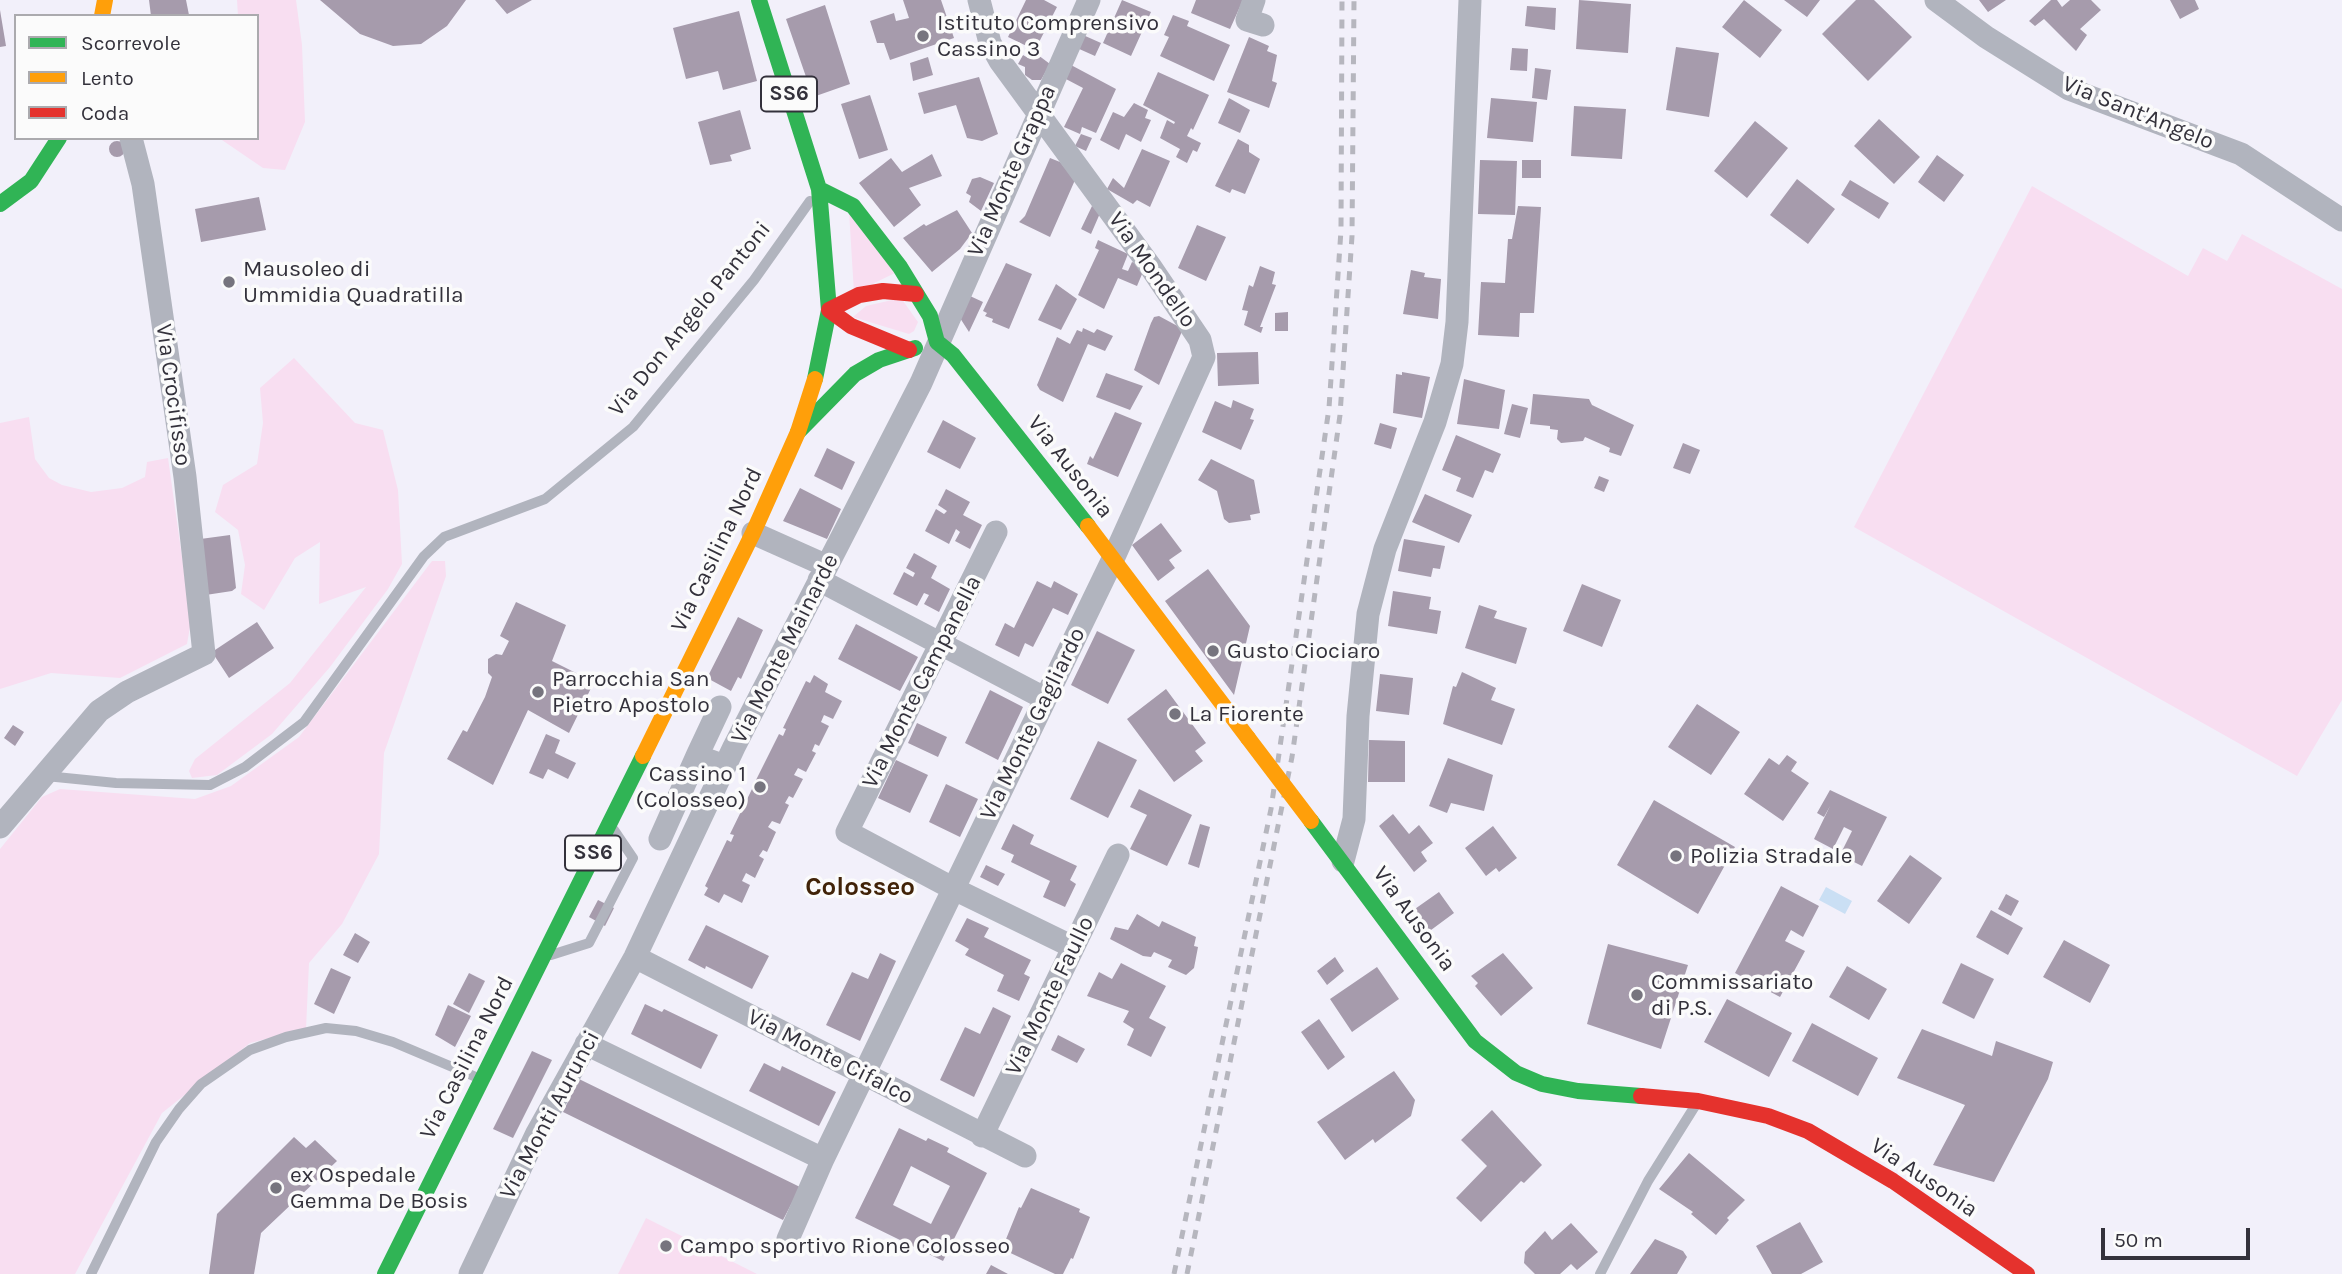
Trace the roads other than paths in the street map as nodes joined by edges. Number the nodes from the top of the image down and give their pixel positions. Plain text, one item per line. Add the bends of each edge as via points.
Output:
1 (760, 0) edge
2 (979, 0) edge
3 (1089, 0) edge
4 (1254, 0) edge
5 (1470, 0) edge
6 (1937, 0) edge
7 (1263, 25) dead end
8 (1038, 111) junction
9 (58, 140) edge
10 (132, 140) edge
11 (819, 189) junction
12 (0, 204) edge
13 (2342, 219) edge
14 (916, 294) junction
15 (829, 310) junction
16 (937, 342) junction
17 (909, 350) junction
18 (798, 432) junction
19 (996, 532) dead end
20 (753, 533) junction
21 (1112, 559) junction
22 (823, 573) junction
23 (942, 643) junction
24 (1044, 698) junction
25 (720, 707) dead end
26 (697, 756) junction
27 (725, 766) junction
28 (43, 776) junction
29 (609, 821) junction
30 (0, 827) edge
31 (660, 839) dead end
32 (1118, 855) dead end
33 (1343, 861) junction
34 (954, 889) junction
35 (1073, 947) junction
36 (635, 957) junction
37 (542, 958) junction
38 (586, 1044) junction
39 (865, 1074) junction
40 (481, 1079) junction
41 (1698, 1101) junction
42 (982, 1136) junction
43 (1025, 1156) dead end
44 (823, 1159) junction
45 (788, 1240) dead end
46 (91, 1274) edge
47 (385, 1274) edge
48 (470, 1274) edge
49 (1600, 1274) edge
50 (2027, 1274) edge

1 - 11 street, Via Casilina Nord / SS6
2 - 8 street, Via Mondello via 990,43
3 - 8 street, Via Monte Grappa
4 - 7 street via 1247,20
5 - 33 street via 1452,364 1435,422 1385,549 1368,614 1354,819
6 - 13 street, Via Sant'Angelo via 2069,89 2241,153
8 - 16 street, Via Monte Grappa
8 - 21 street, Via Mondello via 1204,349
9 - 12 street via 31,181
10 - 28 street, Via Crocifisso via 143,184 185,477 204,654 99,711
11 - 14 street, Via Ausonia via 853,206
11 - 15 street, Via Casilina Nord / SS6
11 - 28 lane, Via Don Angelo Pantoni via 754,280 633,427 545,499 444,537 424,556 304,722 245,767 210,785
14 - 15 street via 883,291 859,295
14 - 16 street, Via Ausonia via 930,316
15 - 17 street via 851,326
15 - 18 street, Via Casilina Nord / SS6 via 821,360
16 - 17 street
16 - 21 street, Via Ausonia via 953,355
16 - 22 street, Via Monte Mainarde via 921,383
17 - 18 street via 855,374
18 - 20 street, Via Casilina Nord / SS6
19 - 23 street, Via Monte Campanella
20 - 22 street
20 - 29 street, Via Casilina Nord / SS6
21 - 24 street, Via Monte Gagliardo
21 - 33 street, Via Ausonia, bridge
22 - 23 street
22 - 27 street, Via Monte Mainarde
23 - 24 street
23 - 34 street, Via Monte Campanella via 847,831
24 - 34 street, Via Monte Gagliardo
25 - 26 street
26 - 27 street
26 - 31 street
27 - 36 street, Via Monte Mainarde
28 - 30 street
29 - 37 street, Via Casilina Nord / SS6
29 - 37 lane via 633,858 589,943
32 - 35 street, Via Monte Faullo
33 - 41 street, Via Ausonia via 1475,1041 1517,1073 1578,1091
34 - 35 street
34 - 39 street, Via Monte Gagliardo
35 - 42 street, Via Monte Faullo
36 - 38 street, Via Monti Aurunci
36 - 39 street, Via Monte Cifalco
37 - 40 street, Via Casilina Nord / SS6
38 - 44 street
38 - 48 street, Via Monti Aurunci via 537,1133
39 - 42 street, Via Monte Cifalco
39 - 44 street, Via Monte Gagliardo
40 - 46 lane via 356,1031 326,1028 250,1051 201,1084 179,1109 156,1142
40 - 47 street, Via Casilina Nord / SS6
41 - 49 lane via 1648,1181
41 - 50 street, Via Ausonia via 1768,1116 1808,1131 1893,1181
42 - 43 street, Via Monte Cifalco
44 - 45 street, Via Monte Gagliardo

